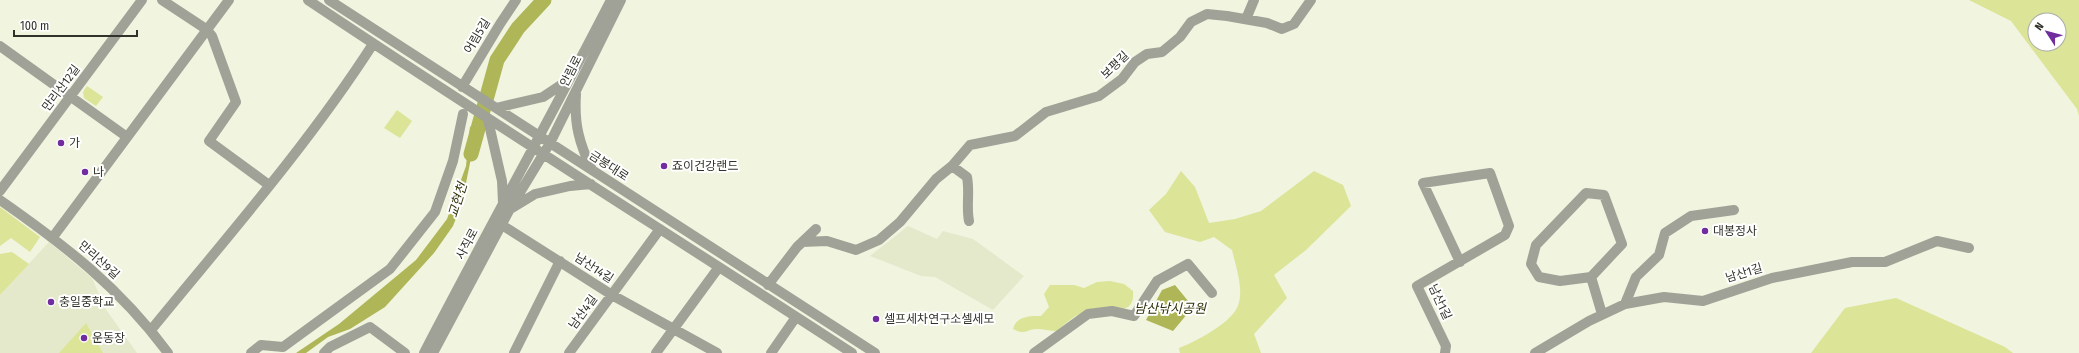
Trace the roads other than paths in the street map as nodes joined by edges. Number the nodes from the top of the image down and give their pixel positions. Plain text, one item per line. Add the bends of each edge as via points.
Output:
1 (142, 0) edge
2 (162, 0) edge
3 (229, 0) edge
4 (308, 0) edge
5 (329, 0) edge
6 (516, 0) edge
7 (611, 0) edge
8 (622, 0) edge
9 (1254, 0) edge
10 (1311, 0) edge
11 (1246, 20) junction
12 (206, 30) junction
13 (373, 44) junction
14 (0, 46) edge
15 (570, 80) junction
16 (462, 87) junction
17 (576, 89) junction
18 (71, 96) junction
19 (496, 108) junction
20 (463, 114) dead end
21 (488, 120) junction
22 (127, 137) junction
23 (540, 137) junction
24 (550, 143) junction
25 (534, 148) junction
26 (543, 154) junction
27 (952, 166) junction
28 (592, 170) junction
29 (591, 184) junction
30 (269, 185) junction
31 (0, 191) edge
32 (0, 200) edge
33 (507, 206) junction
34 (1734, 210) dead end
35 (969, 221) dead end
36 (502, 225) junction
37 (660, 229) junction
38 (816, 229) dead end
39 (53, 237) junction
40 (802, 242) junction
41 (1969, 248) dead end
42 (560, 261) junction
43 (1460, 262) junction
44 (719, 267) junction
45 (1591, 277) junction
46 (768, 285) junction
47 (1212, 293) dead end
48 (612, 295) junction
49 (1625, 304) junction
50 (1602, 314) junction
51 (796, 317) junction
52 (151, 330) junction
53 (674, 330) junction
54 (429, 352) edge
55 (713, 352) edge
56 (168, 353) edge
57 (251, 353) edge
58 (324, 353) edge
59 (405, 353) edge
60 (514, 353) edge
61 (570, 353) edge
62 (656, 353) edge
63 (772, 353) edge
64 (852, 353) edge
65 (874, 353) edge
66 (1034, 353) edge
67 (1445, 353) edge
68 (1535, 353) edge

1 - 18 street, 만리산12길
2 - 12 street
3 - 12 street
4 - 13 street, 금봉대로
5 - 16 street, 금봉대로
6 - 16 street, 어림5길
7 - 15 street, 안림로
8 - 17 street, 안림로
9 - 11 street
10 - 11 street, 보평길 via 1294,24 1282,29
11 - 27 street, 보평길 via 1207,14 1191,22 1180,37 1162,52 1147,54 1136,62 1122,79 1099,96 1046,112 1015,136 970,145
12 - 22 street
12 - 30 street via 212,36 236,102 208,141
13 - 21 street, 금봉대로
13 - 30 street
14 - 18 street
15 - 19 street via 543,97
15 - 23 street, 안림로
16 - 19 street, 금봉대로
17 - 24 street, 안림로
17 - 28 street via 575,114 581,147
18 - 22 street
18 - 31 street, 만리산12길
19 - 23 street, 금봉대로
20 - 57 street via 453,161 435,212 390,269 283,347 261,345
21 - 25 street, 금봉대로
21 - 33 street
22 - 39 street
23 - 24 street, 금봉대로
23 - 25 street, 안림로
24 - 26 street, 안림로
24 - 28 street, 금봉대로
25 - 26 street, 금봉대로
25 - 33 street, 사직로
26 - 29 street, 금봉대로
26 - 33 street, 사직로
27 - 35 street via 967,177 970,189
27 - 40 street, 보평길 via 936,179 900,222 879,240 856,250 827,241
28 - 46 street, 금봉대로
29 - 33 street via 535,194
29 - 37 street, 금봉대로
30 - 52 street
32 - 39 street, 만리산9길
33 - 36 street, 사직로
33 - 54 street, 사직로
34 - 49 street via 1691,216 1665,233 1659,255 1636,277
36 - 42 street, 남산14길
36 - 54 street, 사직로
37 - 44 street, 금봉대로
37 - 48 street, 남산4길
38 - 40 street
39 - 52 street, 만리산9길 via 94,270
40 - 46 street
41 - 49 street, 남산1길 via 1938,242 1885,262 1852,262 1772,278 1703,301 1664,297
42 - 48 street, 남산14길
42 - 60 street
43 - 43 street, 남산1길 via 1505,235 1509,226 1490,173 1423,183
43 - 67 street, 남산1길 via 1417,286 1446,346
44 - 51 street, 금봉대로
44 - 53 street
45 - 45 street via 1560,281 1539,277 1531,264 1536,245 1586,193 1604,194 1622,244
45 - 50 street
46 - 65 street, 금봉대로
47 - 66 street via 1188,264 1157,281 1134,316 1112,311 1088,314
48 - 53 street, 남산14길
48 - 61 street, 남산4길
49 - 50 street, 남산1길
50 - 68 street, 남산1길
51 - 63 street
51 - 64 street, 금봉대로
52 - 56 street, 만리산9길
53 - 55 street, 남산14길
53 - 62 street
58 - 59 street via 330,347 370,327

